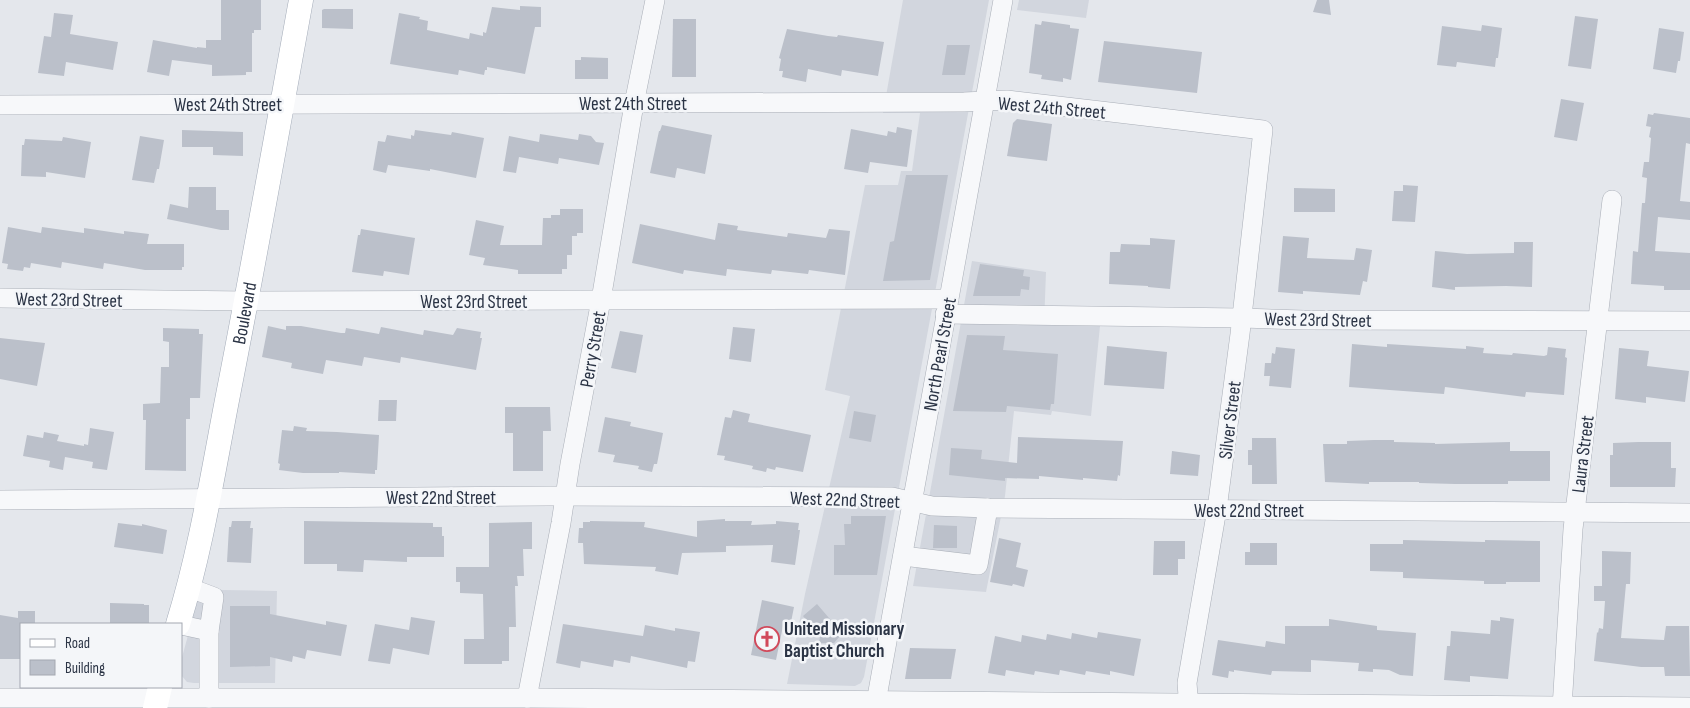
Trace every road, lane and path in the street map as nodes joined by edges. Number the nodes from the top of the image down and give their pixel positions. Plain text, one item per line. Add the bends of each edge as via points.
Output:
1 (301, 0) edge
2 (655, 0) edge
3 (1003, 0) edge
4 (985, 102) junction
5 (0, 104) edge
6 (282, 104) junction
7 (634, 104) junction
8 (1263, 130) joint
9 (1612, 200) dead end
10 (0, 298) edge
11 (601, 300) junction
12 (246, 301) junction
13 (947, 307) junction
14 (1242, 318) junction
15 (1598, 320) junction
16 (1690, 321) edge
17 (565, 496) junction
18 (208, 499) junction
19 (0, 500) edge
20 (912, 502) junction
21 (988, 508) junction
22 (1217, 509) junction
23 (1575, 512) junction
24 (1690, 513) edge
25 (903, 556) junction
26 (190, 588) junction
27 (181, 623) edge
28 (182, 625) edge
29 (210, 631) junction
30 (0, 698) edge
31 (157, 698) edge
32 (209, 698) junction
33 (527, 698) junction
34 (876, 704) edge
35 (1189, 706) edge
36 (1562, 707) edge
37 (1690, 707) edge

1 - 6 main road, Boulevard
2 - 7 street, Perry Street
3 - 4 street, North Pearl Street
4 - 7 street, West 24th Street
4 - 8 street, West 24th Street via 1007,100
4 - 13 street, North Pearl Street
5 - 6 street, West 24th Street
6 - 7 street, West 24th Street
6 - 12 main road, Boulevard
7 - 11 street, Perry Street
8 - 14 street, Silver Street
9 - 15 street, Laura Street
10 - 12 street, West 23rd Street
11 - 12 street, West 23rd Street
11 - 13 street, West 23rd Street
11 - 17 street, Perry Street
12 - 18 main road, Boulevard
13 - 14 street, West 23rd Street
13 - 20 street, North Pearl Street
14 - 15 street, West 23rd Street
14 - 22 street, Silver Street
15 - 16 street, West 23rd Street
15 - 23 street, Laura Street
17 - 18 street, West 22nd Street
17 - 20 street, West 22nd Street via 892,497
17 - 33 street, Perry Street
18 - 19 street, West 22nd Street
18 - 26 main road, Boulevard
20 - 21 street, West 22nd Street
20 - 25 street, North Pearl Street
21 - 22 street, West 22nd Street
21 - 25 street via 978,565
22 - 23 street, West 22nd Street
22 - 35 street, Silver Street via 1187,683
23 - 24 street, West 22nd Street
23 - 36 street, Laura Street
25 - 34 street, North Pearl Street
26 - 27 main road, Boulevard
26 - 29 street via 214,597
28 - 29 street
29 - 32 street
30 - 31 street
31 - 32 street
32 - 33 street
33 - 34 street
34 - 35 street
35 - 36 street
36 - 37 street

